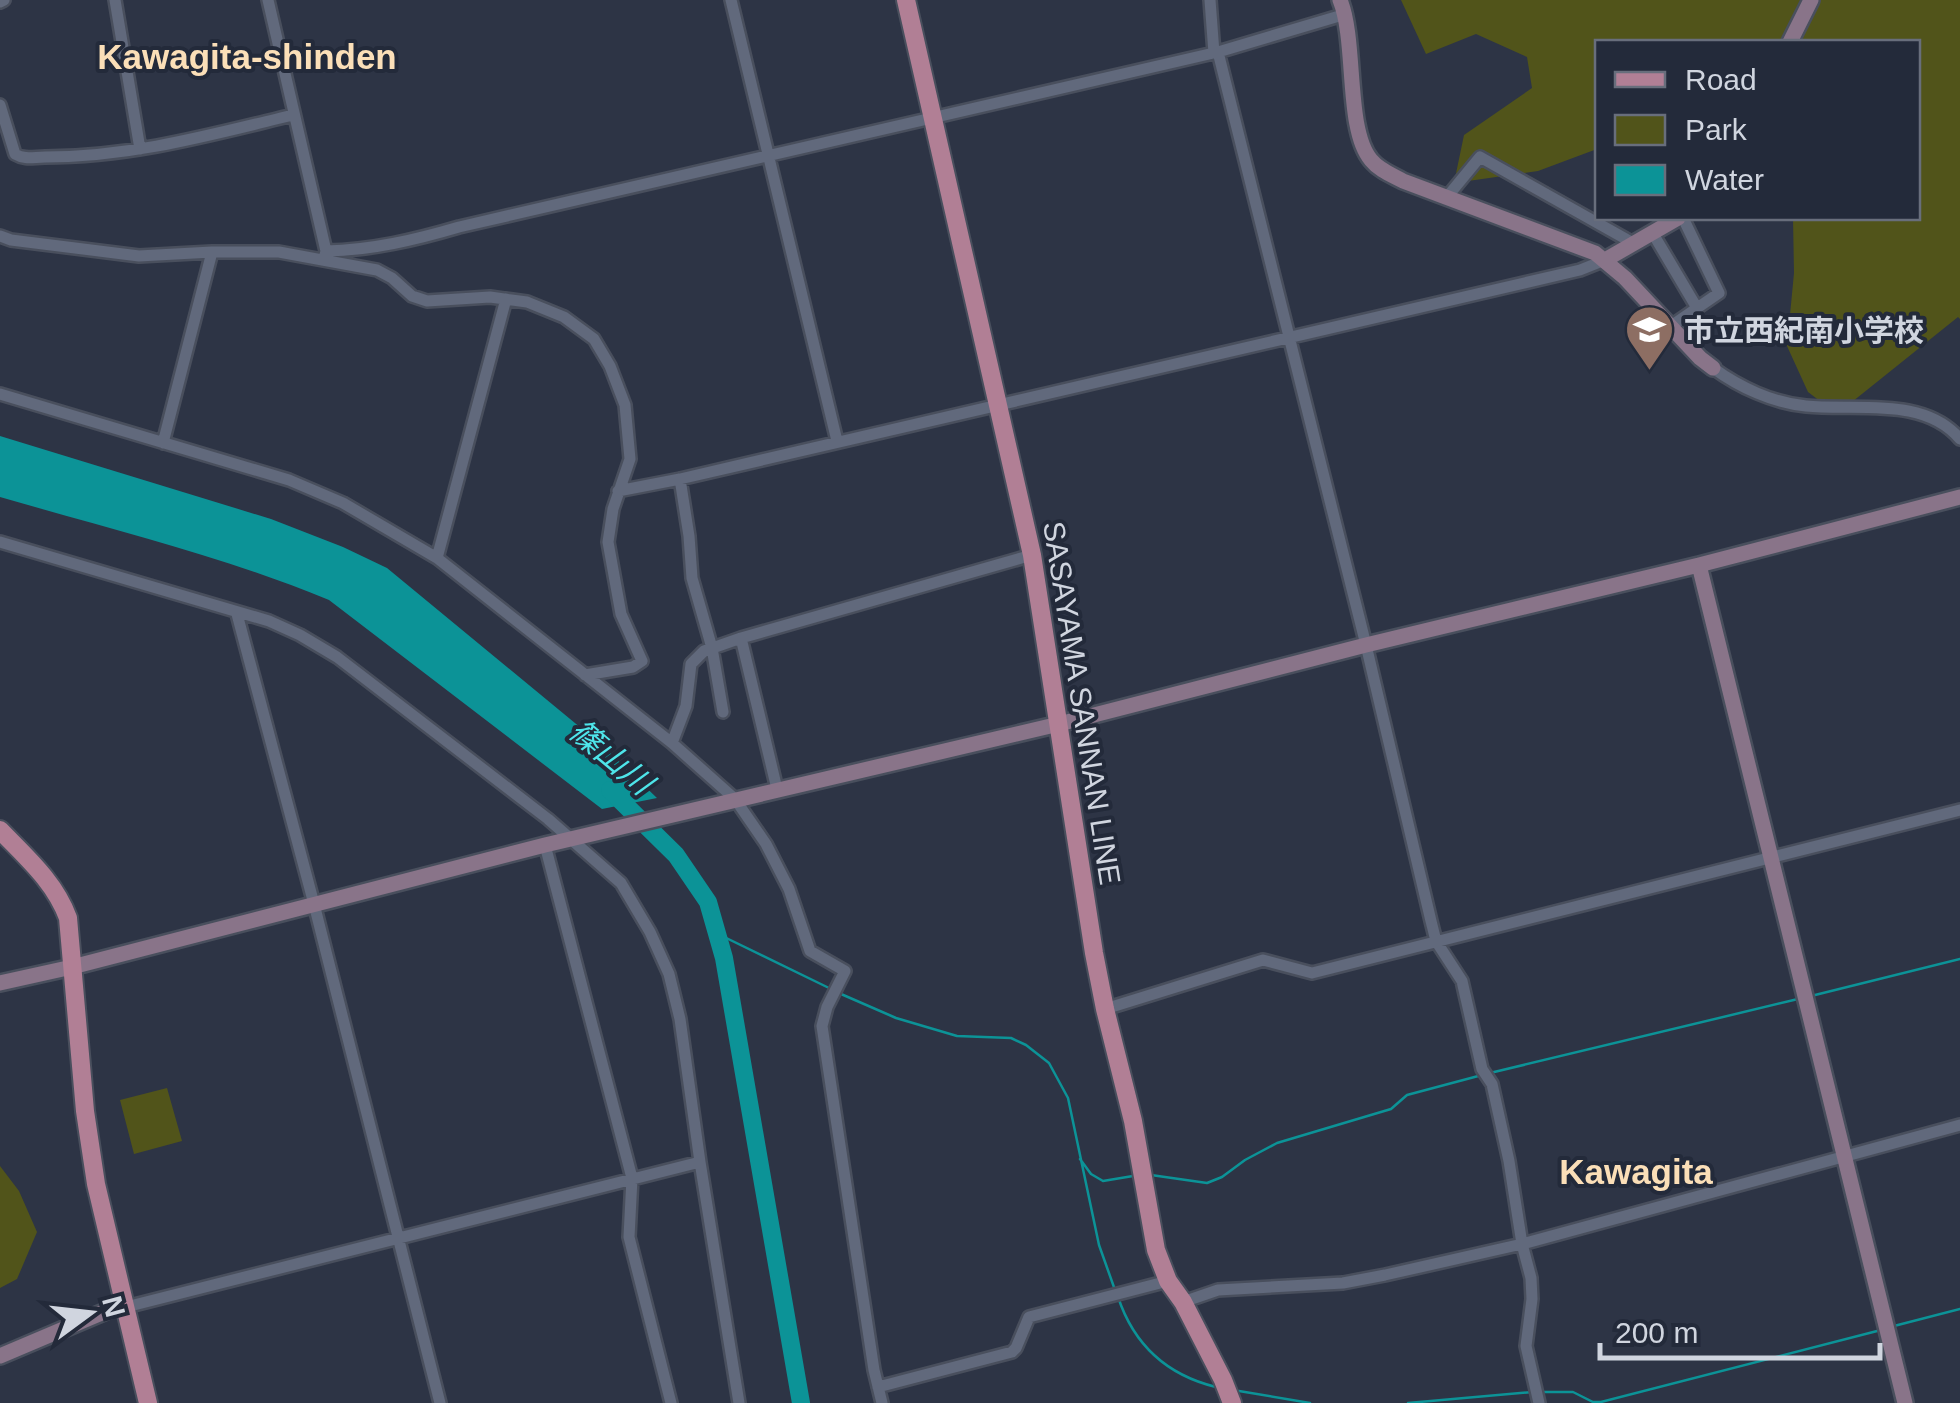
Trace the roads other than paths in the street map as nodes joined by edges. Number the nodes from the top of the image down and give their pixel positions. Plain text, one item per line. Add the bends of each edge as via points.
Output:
1 (114, 0) edge
2 (268, 0) edge
3 (732, 0) edge
4 (906, 0) edge
5 (1210, 0) edge
6 (1811, 0) edge
7 (1343, 7) edge
8 (1791, 40) edge
9 (1216, 53) junction
10 (0, 105) edge
11 (293, 115) junction
12 (934, 119) junction
13 (140, 149) junction
14 (769, 157) junction
15 (1447, 197) junction
16 (1676, 220) edge
17 (1681, 220) edge
18 (1652, 232) junction
19 (0, 236) edge
20 (1634, 243) junction
21 (212, 252) junction
22 (325, 255) junction
23 (1605, 260) junction
24 (506, 299) junction
25 (1696, 308) junction
26 (1671, 326) junction
27 (1288, 336) junction
28 (1713, 368) joint
29 (0, 394) edge
30 (998, 405) junction
31 (1960, 439) edge
32 (836, 441) junction
33 (163, 443) junction
34 (680, 479) junction
35 (618, 491) junction
36 (1960, 498) edge
37 (0, 542) edge
38 (1032, 556) junction
39 (437, 558) junction
40 (1699, 565) junction
41 (237, 614) junction
42 (741, 638) junction
43 (1366, 644) junction
44 (712, 648) junction
45 (585, 675) junction
46 (723, 712) dead end
47 (1059, 724) junction
48 (672, 743) junction
49 (777, 789) junction
50 (731, 800) junction
51 (1960, 810) edge
52 (0, 830) edge
53 (574, 838) junction
54 (545, 845) junction
55 (1771, 858) junction
56 (314, 904) junction
57 (1436, 941) junction
58 (72, 968) junction
59 (0, 983) edge
60 (1105, 1009) junction
61 (1960, 1125) edge
62 (1844, 1155) junction
63 (700, 1162) junction
64 (632, 1178) junction
65 (397, 1238) junction
66 (1522, 1244) junction
67 (1168, 1280) junction
68 (1183, 1302) junction
69 (126, 1305) junction
70 (0, 1356) edge
71 (878, 1387) junction
72 (148, 1403) edge
73 (440, 1403) edge
74 (670, 1403) edge
75 (739, 1403) edge
76 (882, 1403) edge
77 (1232, 1403) edge
78 (1539, 1403) edge
79 (1905, 1403) edge

1 - 13 street
2 - 11 street
3 - 14 street
4 - 12 main road, SASAYAMA SANNAN LINE
5 - 9 street
6 - 8 street
7 - 9 street
7 - 15 street via 1354,105 1368,157 1403,182
9 - 12 street
9 - 27 street
10 - 13 street via 18,157
11 - 13 street
11 - 22 street
12 - 14 street
12 - 30 main road, SASAYAMA SANNAN LINE
14 - 22 street
14 - 32 street
15 - 20 street via 1480,158
15 - 23 street
16 - 18 street
17 - 25 street via 1718,293
18 - 20 street
18 - 25 street
19 - 21 street via 139,256
20 - 23 street
21 - 22 street
21 - 33 street
22 - 24 street via 377,270 427,301
23 - 26 street
23 - 27 street
24 - 35 street via 564,316 594,339 610,366 625,404 630,460
24 - 39 street
25 - 26 street
26 - 28 street
27 - 30 street
27 - 43 street
28 - 31 street via 1744,388 1802,406 1916,412 1942,422
29 - 33 street
30 - 32 street
30 - 38 main road, SASAYAMA SANNAN LINE
32 - 34 street
33 - 39 street via 289,480
34 - 35 street
34 - 44 street via 692,578
35 - 45 street via 608,542 622,614 642,662
36 - 40 street
37 - 41 street
38 - 42 street
38 - 47 main road, SASAYAMA SANNAN LINE
39 - 45 street
40 - 43 street
40 - 55 street
41 - 53 street via 269,621 337,657
41 - 56 street
42 - 44 street
42 - 49 street
43 - 47 street
43 - 57 street
44 - 46 street
44 - 48 street via 691,664
45 - 48 street
47 - 49 street
47 - 60 main road, SASAYAMA SANNAN LINE
48 - 50 street
49 - 50 street
50 - 53 street
50 - 71 street via 774,859 810,952 845,971 822,1026 824,1052
51 - 55 street
52 - 58 main road via 62,899
53 - 54 street
53 - 63 street via 621,883 669,974
54 - 56 street
54 - 64 street
55 - 57 street
55 - 62 street
56 - 58 street
56 - 65 street
57 - 60 street via 1312,973 1252,962
57 - 66 street via 1462,981 1482,1068 1492,1084
58 - 59 street
58 - 69 main road via 93,1166
60 - 67 main road, SASAYAMA SANNAN LINE
61 - 62 street
62 - 66 street
62 - 79 street
63 - 64 street
63 - 75 street
64 - 65 street
64 - 74 street via 629,1238
65 - 69 street
65 - 73 street
66 - 68 street via 1371,1278 1218,1290
66 - 78 street via 1532,1299 1526,1346
67 - 68 main road, SASAYAMA SANNAN LINE
67 - 71 street via 1028,1317 1012,1352
68 - 77 main road, SASAYAMA SANNAN LINE
69 - 70 street
69 - 72 main road
71 - 76 street

